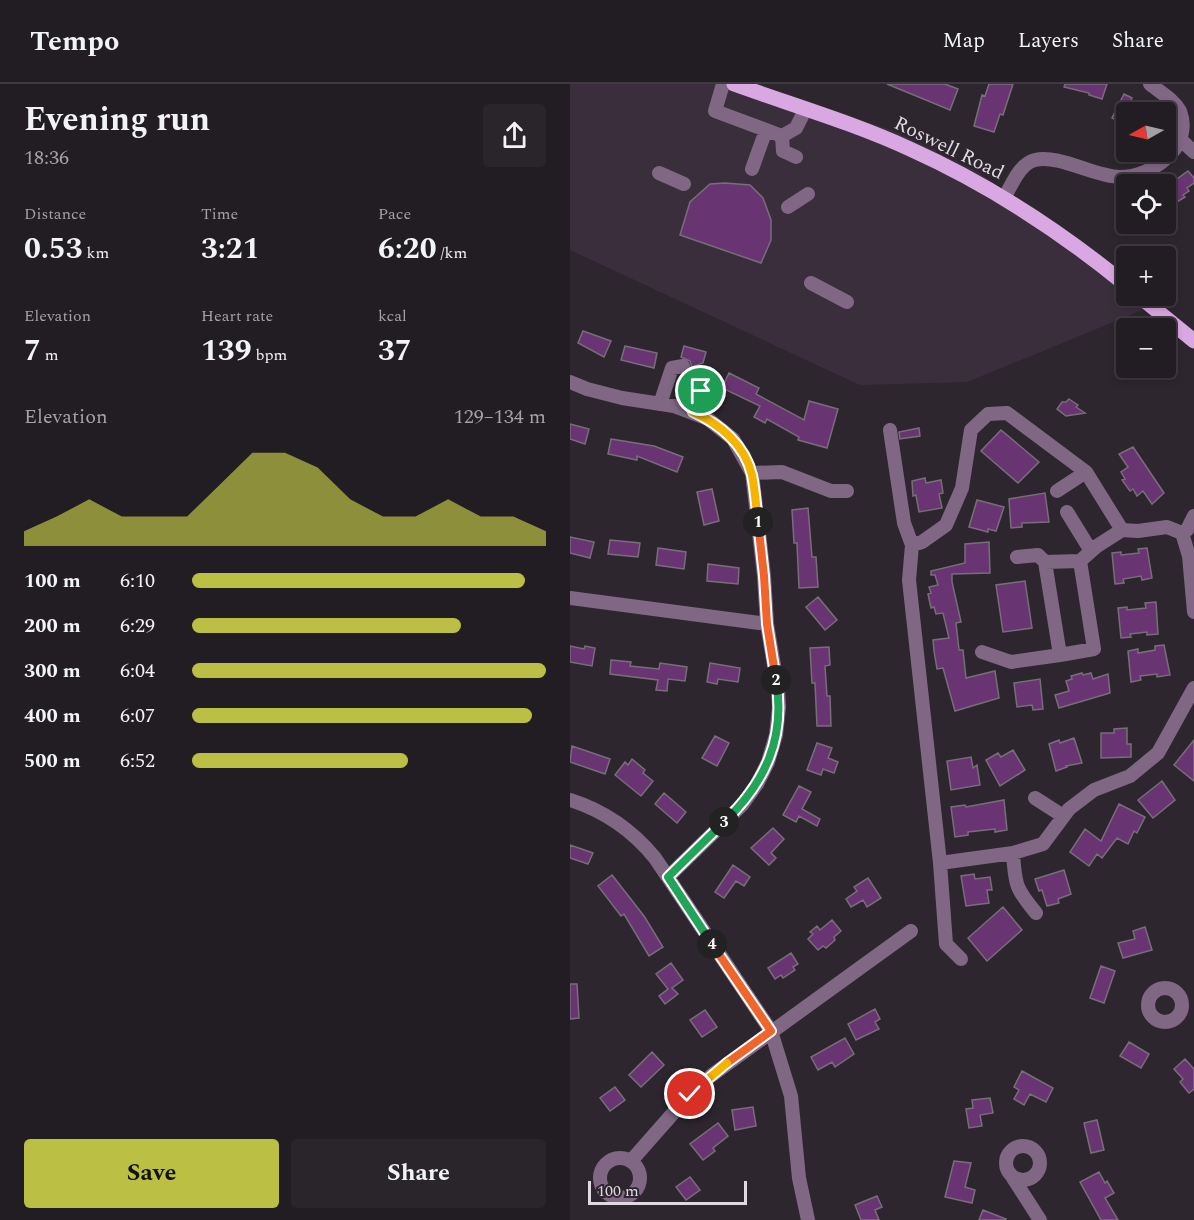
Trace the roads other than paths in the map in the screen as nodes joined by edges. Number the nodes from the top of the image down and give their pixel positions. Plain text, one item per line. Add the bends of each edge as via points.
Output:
1 (723, 84) edge
2 (734, 84) edge
3 (1150, 84) edge
4 (805, 110) junction
5 (766, 130) junction
6 (782, 136) junction
7 (1182, 141) junction
8 (1194, 152) edge
9 (796, 157) dead end
10 (753, 170) dead end
11 (659, 173) dead end
12 (684, 184) dead end
13 (808, 194) dead end
14 (1004, 198) junction
15 (788, 207) dead end
16 (1116, 277) edge
17 (811, 283) dead end
18 (847, 302) dead end
19 (1151, 306) edge
20 (1194, 341) edge
21 (683, 366) dead end
22 (700, 372) dead end
23 (570, 382) edge
24 (660, 404) junction
25 (693, 412) junction
26 (890, 430) dead end
27 (1086, 472) junction
28 (752, 473) junction
29 (847, 491) dead end
30 (1057, 491) dead end
31 (1067, 512) dead end
32 (1194, 516) edge
33 (1122, 530) junction
34 (1188, 530) edge
35 (912, 545) junction
36 (1190, 546) edge
37 (1091, 551) junction
38 (1017, 557) dead end
39 (1080, 561) junction
40 (1045, 562) junction
41 (570, 598) edge
42 (1194, 612) edge
43 (767, 624) junction
44 (982, 652) dead end
45 (1060, 655) junction
46 (1194, 688) edge
47 (1035, 798) dead end
48 (570, 800) edge
49 (1064, 816) junction
50 (1013, 853) junction
51 (940, 863) junction
52 (668, 877) junction
53 (1035, 913) dead end
54 (911, 931) dead end
55 (961, 959) dead end
56 (1181, 1007) dead end
57 (1194, 1015) edge
58 (771, 1031) junction
59 (631, 1161) dead end
60 (1013, 1178) dead end
61 (808, 1220) edge
62 (1040, 1220) edge

1 - 5 street via 716,111
2 - 4 main road, Roswell Road
3 - 7 street via 1174,102 1181,114
4 - 6 street via 796,128
4 - 14 main road, Roswell Road via 909,148
5 - 6 street
5 - 10 street
6 - 9 street via 783,151
7 - 8 street
7 - 14 street via 1166,161 1127,177 1044,159 1030,162
11 - 12 street
13 - 15 street
14 - 16 main road, Roswell Road
17 - 18 street
19 - 20 main road
21 - 24 street via 672,368
22 - 25 street via 701,391
23 - 24 street via 622,398
24 - 25 street
25 - 28 street via 733,439
26 - 35 street via 904,523
27 - 30 street
27 - 33 street
27 - 35 street via 1007,413 988,414 971,430 962,488 946,525
28 - 29 street via 782,472 831,491
28 - 43 street
31 - 37 street
32 - 34 street
33 - 34 street
33 - 37 street
34 - 36 street
35 - 51 street via 909,580
36 - 42 street
37 - 39 street
38 - 40 street via 1038,555
39 - 40 street
39 - 45 street via 1094,649
40 - 45 street
41 - 43 street
43 - 52 street via 779,707 768,762 742,805
44 - 45 street via 1011,662
46 - 49 street via 1158,753 1130,776 1094,790
47 - 49 street
48 - 52 street via 626,828
49 - 50 street via 1043,844
50 - 51 street
50 - 53 street via 1019,892
51 - 55 street via 946,944
52 - 58 street
54 - 58 street
56 - 57 street
58 - 59 street via 690,1094
58 - 61 street via 791,1096 799,1178
60 - 62 street

